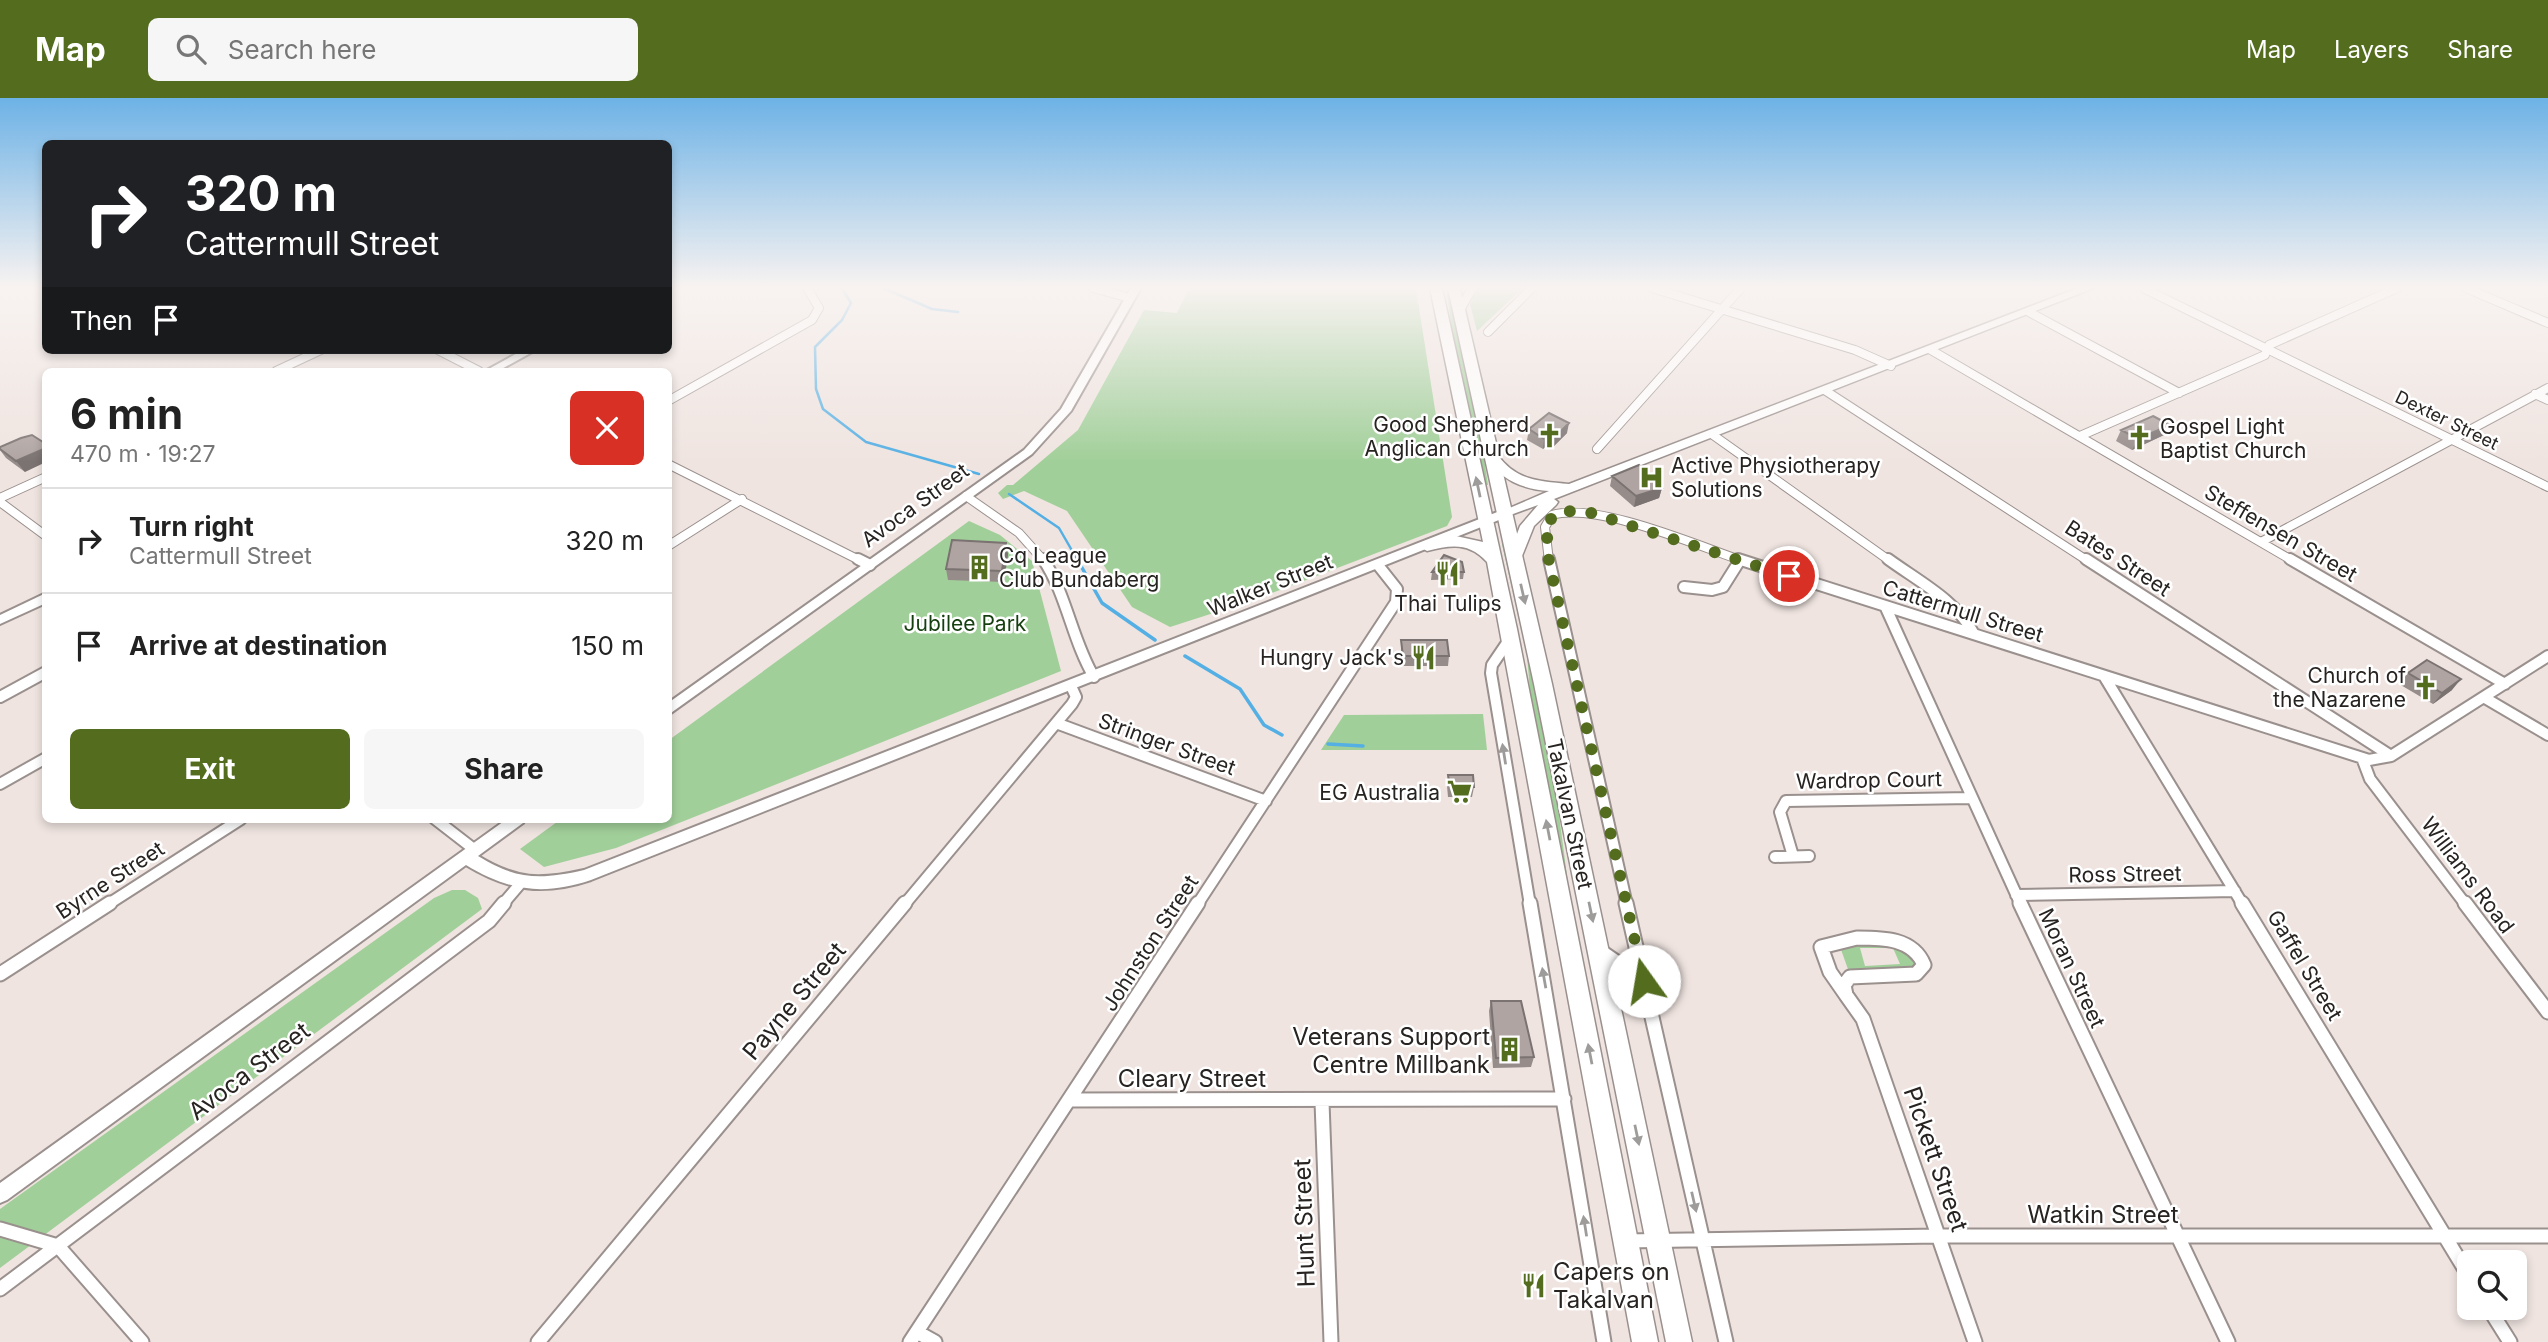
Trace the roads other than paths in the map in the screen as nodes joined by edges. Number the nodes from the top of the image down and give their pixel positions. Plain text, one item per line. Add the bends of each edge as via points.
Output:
1 (766, 346) edge
2 (1103, 346) edge
3 (1448, 346) edge
4 (1467, 346) edge
5 (1690, 346) edge
6 (1844, 346) edge
7 (1941, 346) edge
8 (2091, 346) edge
9 (2261, 346) edge
10 (2268, 346) edge
11 (2267, 349) junction
12 (1931, 350) junction
13 (312, 354) edge
14 (446, 354) edge
15 (523, 354) edge
16 (1891, 366) junction
17 (282, 368) edge
18 (474, 368) edge
19 (496, 368) edge
20 (2548, 388) edge
21 (1826, 391) junction
22 (2179, 393) junction
23 (2535, 394) junction
24 (672, 399) edge
25 (2548, 400) edge
26 (1713, 435) junction
27 (2080, 436) junction
28 (2450, 439) junction
29 (1597, 449) dead end
30 (1492, 457) junction
31 (672, 466) edge
32 (1603, 478) junction
33 (42, 479) edge
34 (2548, 487) edge
35 (1574, 488) junction
36 (966, 496) junction
37 (742, 499) junction
38 (0, 500) edge
39 (1505, 513) junction
40 (1552, 515) joint
41 (1485, 521) junction
42 (42, 533) edge
43 (2261, 542) junction
44 (672, 543) edge
45 (1427, 546) junction
46 (1515, 558) junction
47 (1494, 560) junction
48 (1740, 560) junction
49 (870, 565) junction
50 (1378, 565) junction
51 (1684, 587) dead end
52 (42, 599) edge
53 (1886, 608) junction
54 (0, 620) edge
55 (1974, 634) junction
56 (1511, 637) junction
57 (2548, 656) edge
58 (42, 675) edge
59 (2104, 676) junction
60 (1094, 677) junction
61 (2505, 684) junction
62 (1071, 686) junction
63 (0, 697) edge
64 (2485, 698) junction
65 (672, 707) edge
66 (1056, 723) junction
67 (2548, 735) edge
68 (2390, 755) junction
69 (2362, 758) junction
70 (42, 760) edge
71 (0, 783) edge
72 (1971, 798) junction
73 (1266, 801) junction
74 (235, 823) edge
75 (439, 823) edge
76 (512, 823) edge
77 (471, 853) junction
78 (1793, 856) junction
79 (1810, 856) dead end
80 (1775, 857) dead end
81 (520, 884) junction
82 (2235, 891) junction
83 (2016, 895) junction
84 (1599, 950) junction
85 (0, 974) edge
86 (1644, 981) junction
87 (1846, 995) junction
88 (2548, 1012) edge
89 (1564, 1099) junction
90 (1070, 1100) junction
91 (1322, 1101) junction
92 (0, 1194) edge
93 (0, 1229) edge
94 (1938, 1236) junction
95 (2548, 1236) edge
96 (2178, 1237) junction
97 (2445, 1237) junction
98 (1658, 1240) junction
99 (1703, 1240) junction
100 (1625, 1241) junction
101 (58, 1245) junction
102 (2457, 1256) edge
103 (0, 1289) edge
104 (2496, 1320) edge
105 (913, 1337) edge
106 (1604, 1341) edge
107 (142, 1342) edge
108 (538, 1342) edge
109 (935, 1342) edge
110 (1331, 1342) edge
111 (1644, 1342) edge
112 (1679, 1342) edge
113 (1726, 1342) edge
114 (1975, 1342) edge
115 (2228, 1342) edge
116 (2510, 1342) edge

1 - 24 street
2 - 36 street, Avoca Street via 1048,433
41 -> 3 highway, Takalvan Street
4 - 30 highway, Takalvan Street
5 - 29 street
6 - 16 street
7 - 12 main road, Walker Street
8 - 22 street
9 - 11 street, Dexter Street
10 - 11 street
11 - 22 street via 2265,355
11 - 28 street, Dexter Street
12 - 16 main road, Walker Street
12 - 27 street, Steffensen Street
13 - 17 street
14 - 18 street
15 - 19 street
16 - 21 main road, Walker Street
20 - 23 street
21 - 26 main road, Walker Street
21 - 68 street, Bates Street
22 - 27 street
23 - 25 street
23 - 28 street
26 - 32 main road, Walker Street
26 - 55 street via 1947,601
27 - 43 street, Steffensen Street
28 - 34 street, Dexter Street
28 - 43 street
30 - 32 main road via 1511,477 1537,486 1563,488
30 - 39 highway, Takalvan Street
31 - 37 street
32 - 35 main road, Walker Street
33 - 38 street
35 - 39 main road, Walker Street
35 - 46 main road via 1533,516
36 - 49 street, Avoca Street
36 - 60 street via 1018,532 1047,564 1081,658
37 - 44 street
37 - 49 street
38 - 42 street
39 - 41 street, Walker Street
39 - 46 highway, Takalvan Street
40 - 48 street, Cattermull Street via 1588,512
40 - 86 street, Takalvan Street via 1545,531 1549,562
41 - 45 street, Walker Street
41 - 47 highway, Takalvan Street
43 - 61 street, Steffensen Street
45 - 47 highway via 1467,540 1481,546
45 - 50 street, Walker Street
46 -> 84 highway, Takalvan Street
47 - 56 highway, Takalvan Street
48 - 51 street via 1723,587
48 - 53 street, Cattermull Street
49 - 65 street, Avoca Street
50 - 60 street, Walker Street
50 - 73 street, Johnston Street via 1396,586 1398,599
52 - 54 street
53 - 55 street, Cattermull Street
53 - 72 street, Moran Street
55 - 59 street, Cattermull Street
89 -> 56 street via 1491,673
100 -> 56 highway, Takalvan Street
57 - 61 street
58 - 63 street
59 - 69 street, Cattermull Street
59 - 82 street, Gaffel Street
60 - 62 street, Walker Street
61 - 64 street
62 - 66 street, Payne Street via 1076,697
62 - 81 street, Walker Street via 586,876
64 - 67 street
64 - 68 street
66 - 73 street, Stringer Street
66 - 108 street, Payne Street
68 - 69 street
69 - 88 street, Williams Road via 2371,779
70 - 71 street
72 - 78 street, Wardrop Court via 1786,801 1780,812
72 - 83 street, Moran Street
73 - 90 street, Johnston Street
74 - 85 street, Byrne Street
75 - 77 street
76 - 77 street, Avoca Street
77 - 81 street, Walker Street via 501,879
77 - 92 street, Avoca Street
78 - 79 street
78 - 80 street
81 - 101 street, Avoca Street via 489,921
82 - 83 street, Ross Street
82 - 97 street, Gaffel Street
83 - 96 street, Moran Street
84 - 86 street
84 -> 98 highway, Takalvan Street
86 -> 99 street, Takalvan Street
87 - 87 street, Pickett Street via 1844,985 1850,977 1916,974 1924,965 1921,953 1902,940 1827,940 1821,947 1826,966
87 - 94 street, Pickett Street via 1863,1019
89 - 91 street, Cleary Street
106 -> 89 street
90 - 91 street, Cleary Street
90 - 105 street, Johnston Street
91 - 110 street, Hunt Street
93 - 101 street
94 - 96 street, Watkin Street
94 - 99 street, Watkin Street
94 - 114 street, Pickett Street
95 - 97 street, Watkin Street
96 - 97 street, Watkin Street
96 - 115 street, Moran Street
97 - 102 street, Gaffel Street
98 - 99 street, Watkin Street
98 - 100 street, Watkin Street
98 - 112 highway, Takalvan Street
99 - 113 street, Takalvan Street
100 - 111 highway, Takalvan Street
101 - 103 street, Avoca Street
101 - 107 street
104 - 116 street
105 - 109 street

